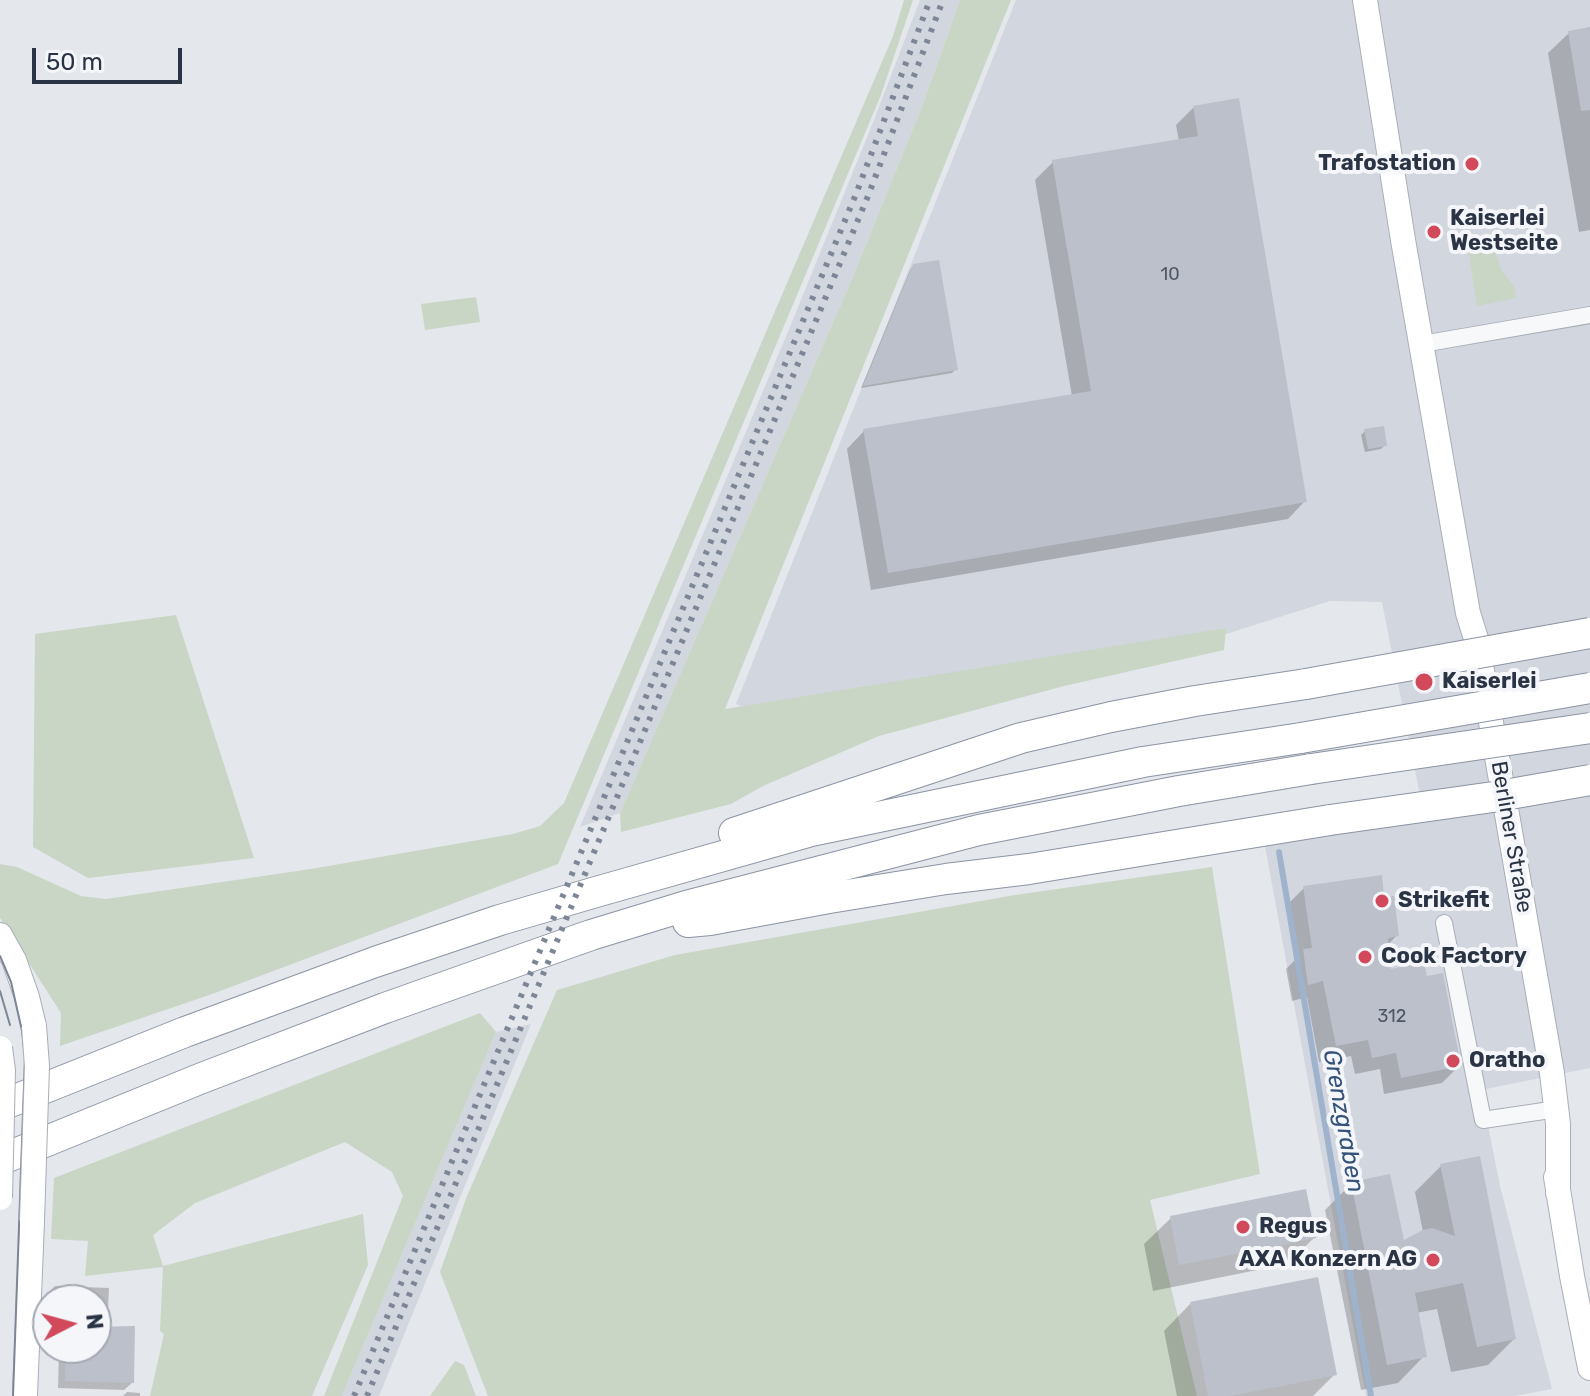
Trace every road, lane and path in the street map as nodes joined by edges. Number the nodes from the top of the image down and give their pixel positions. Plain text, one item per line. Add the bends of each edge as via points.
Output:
1 (1365, 0) edge
2 (1590, 315) edge
3 (1422, 344) junction
4 (1590, 633) edge
5 (1590, 688) edge
6 (1590, 728) edge
7 (1590, 780) edge
8 (596, 892) junction
9 (1444, 923) dead end
10 (606, 930) junction
11 (0, 935) edge
12 (0, 1048) edge
13 (0, 1106) edge
14 (1551, 1110) junction
15 (0, 1160) edge
16 (0, 1198) edge
17 (1590, 1368) edge
18 (25, 1396) edge

1 - 3 main road, Berliner Straße
2 - 3 street
3 - 14 main road, Berliner Straße via 1477,642
4 - 8 highway, bridge via 1111,717 1021,738 725,836
5 - 8 highway, bridge via 1143,762 811,831
6 - 10 highway, bridge via 1179,791 979,830
7 - 10 highway, bridge via 710,920
8 - 13 highway via 375,962
9 - 14 street via 1483,1120
10 - 15 highway via 385,1008
11 - 18 main road, bridge via 27,997 37,1066
12 - 16 main road, bridge
14 - 17 main road, Berliner Straße via 1558,1193

